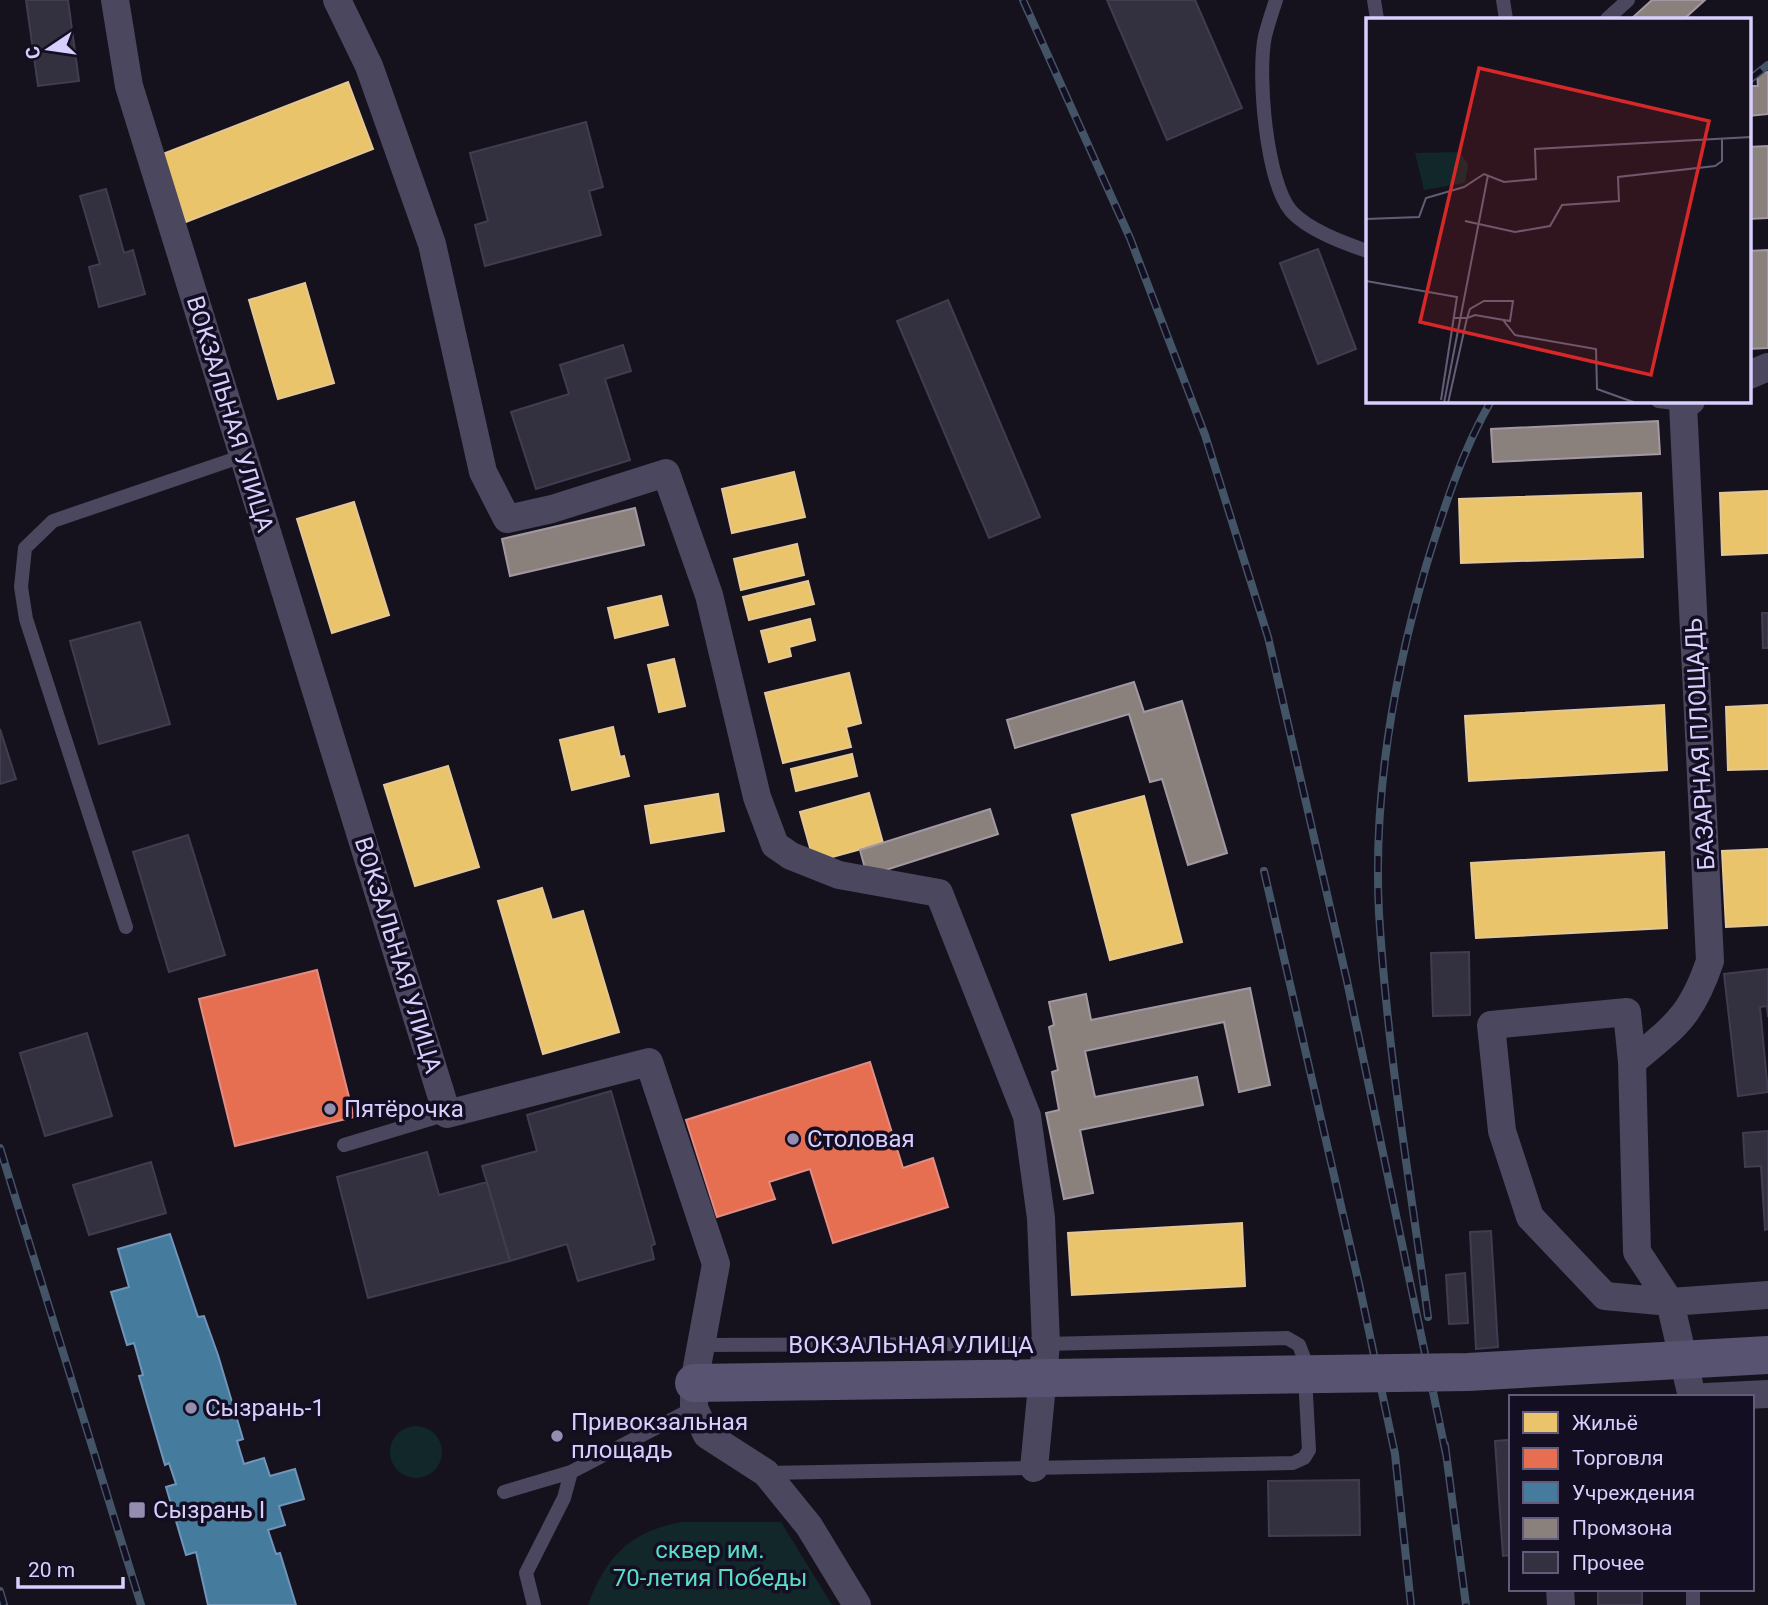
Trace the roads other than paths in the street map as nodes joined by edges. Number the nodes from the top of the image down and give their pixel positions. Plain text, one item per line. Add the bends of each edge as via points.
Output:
1 (116, 0) edge
2 (337, 0) edge
3 (1276, 0) edge
4 (1374, 0) edge
5 (1503, 0) edge
6 (1628, 0) edge
7 (1377, 18) edge
8 (1506, 18) edge
9 (1607, 18) edge
10 (1366, 251) edge
11 (1768, 367) edge
12 (1750, 375) edge
13 (1677, 402) edge
14 (243, 456) junction
15 (126, 927) dead end
16 (1632, 1062) junction
17 (447, 1114) junction
18 (344, 1145) dead end
19 (1768, 1294) edge
20 (1670, 1302) junction
21 (700, 1345) junction
22 (1046, 1345) junction
23 (1768, 1355) edge
24 (1768, 1394) edge
25 (1692, 1395) edge
26 (1747, 1395) edge
27 (694, 1396) junction
28 (1034, 1468) junction
29 (571, 1472) junction
30 (766, 1473) junction
31 (504, 1492) dead end
32 (534, 1605) edge
33 (857, 1605) edge

1 - 14 street, ВОКЗАЛЬНАЯ УЛИЦА via 128,86
2 - 22 street, ВОКЗАЛЬНАЯ УЛИЦА via 369,66 432,244 483,472 507,519 666,473 709,595 757,797 775,845 790,856 839,875 939,893 1027,1116 1041,1217
3 - 10 lane via 1265,39 1264,118 1273,173 1291,211 1329,237
4 - 7 lane
5 - 8 lane
6 - 9 lane
11 - 12 street
13 - 16 street, БАЗАРНАЯ ПЛОЩАДЬ via 1710,961 1682,1021
14 - 15 lane via 53,522 25,548 21,587 26,619
14 - 17 street, ВОКЗАЛЬНАЯ УЛИЦА
16 - 20 street via 1637,1252
16 - 20 street via 1627,1012 1491,1025 1502,1131 1530,1217 1605,1296
17 - 18 lane
17 - 21 street via 649,1062 716,1264
19 - 20 street
20 - 25 street
21 - 22 lane, ВОКЗАЛЬНАЯ УЛИЦА
21 - 27 street
22 - 28 street
22 - 28 lane via 1287,1338 1299,1345 1304,1358 1309,1450 1304,1458 1271,1464
23 - 27 street, bridge via 1468,1372
24 - 26 street
27 - 29 lane
27 - 30 street via 707,1434
28 - 30 lane
29 - 31 lane
29 - 32 lane via 564,1499 526,1573
30 - 33 street via 809,1525

